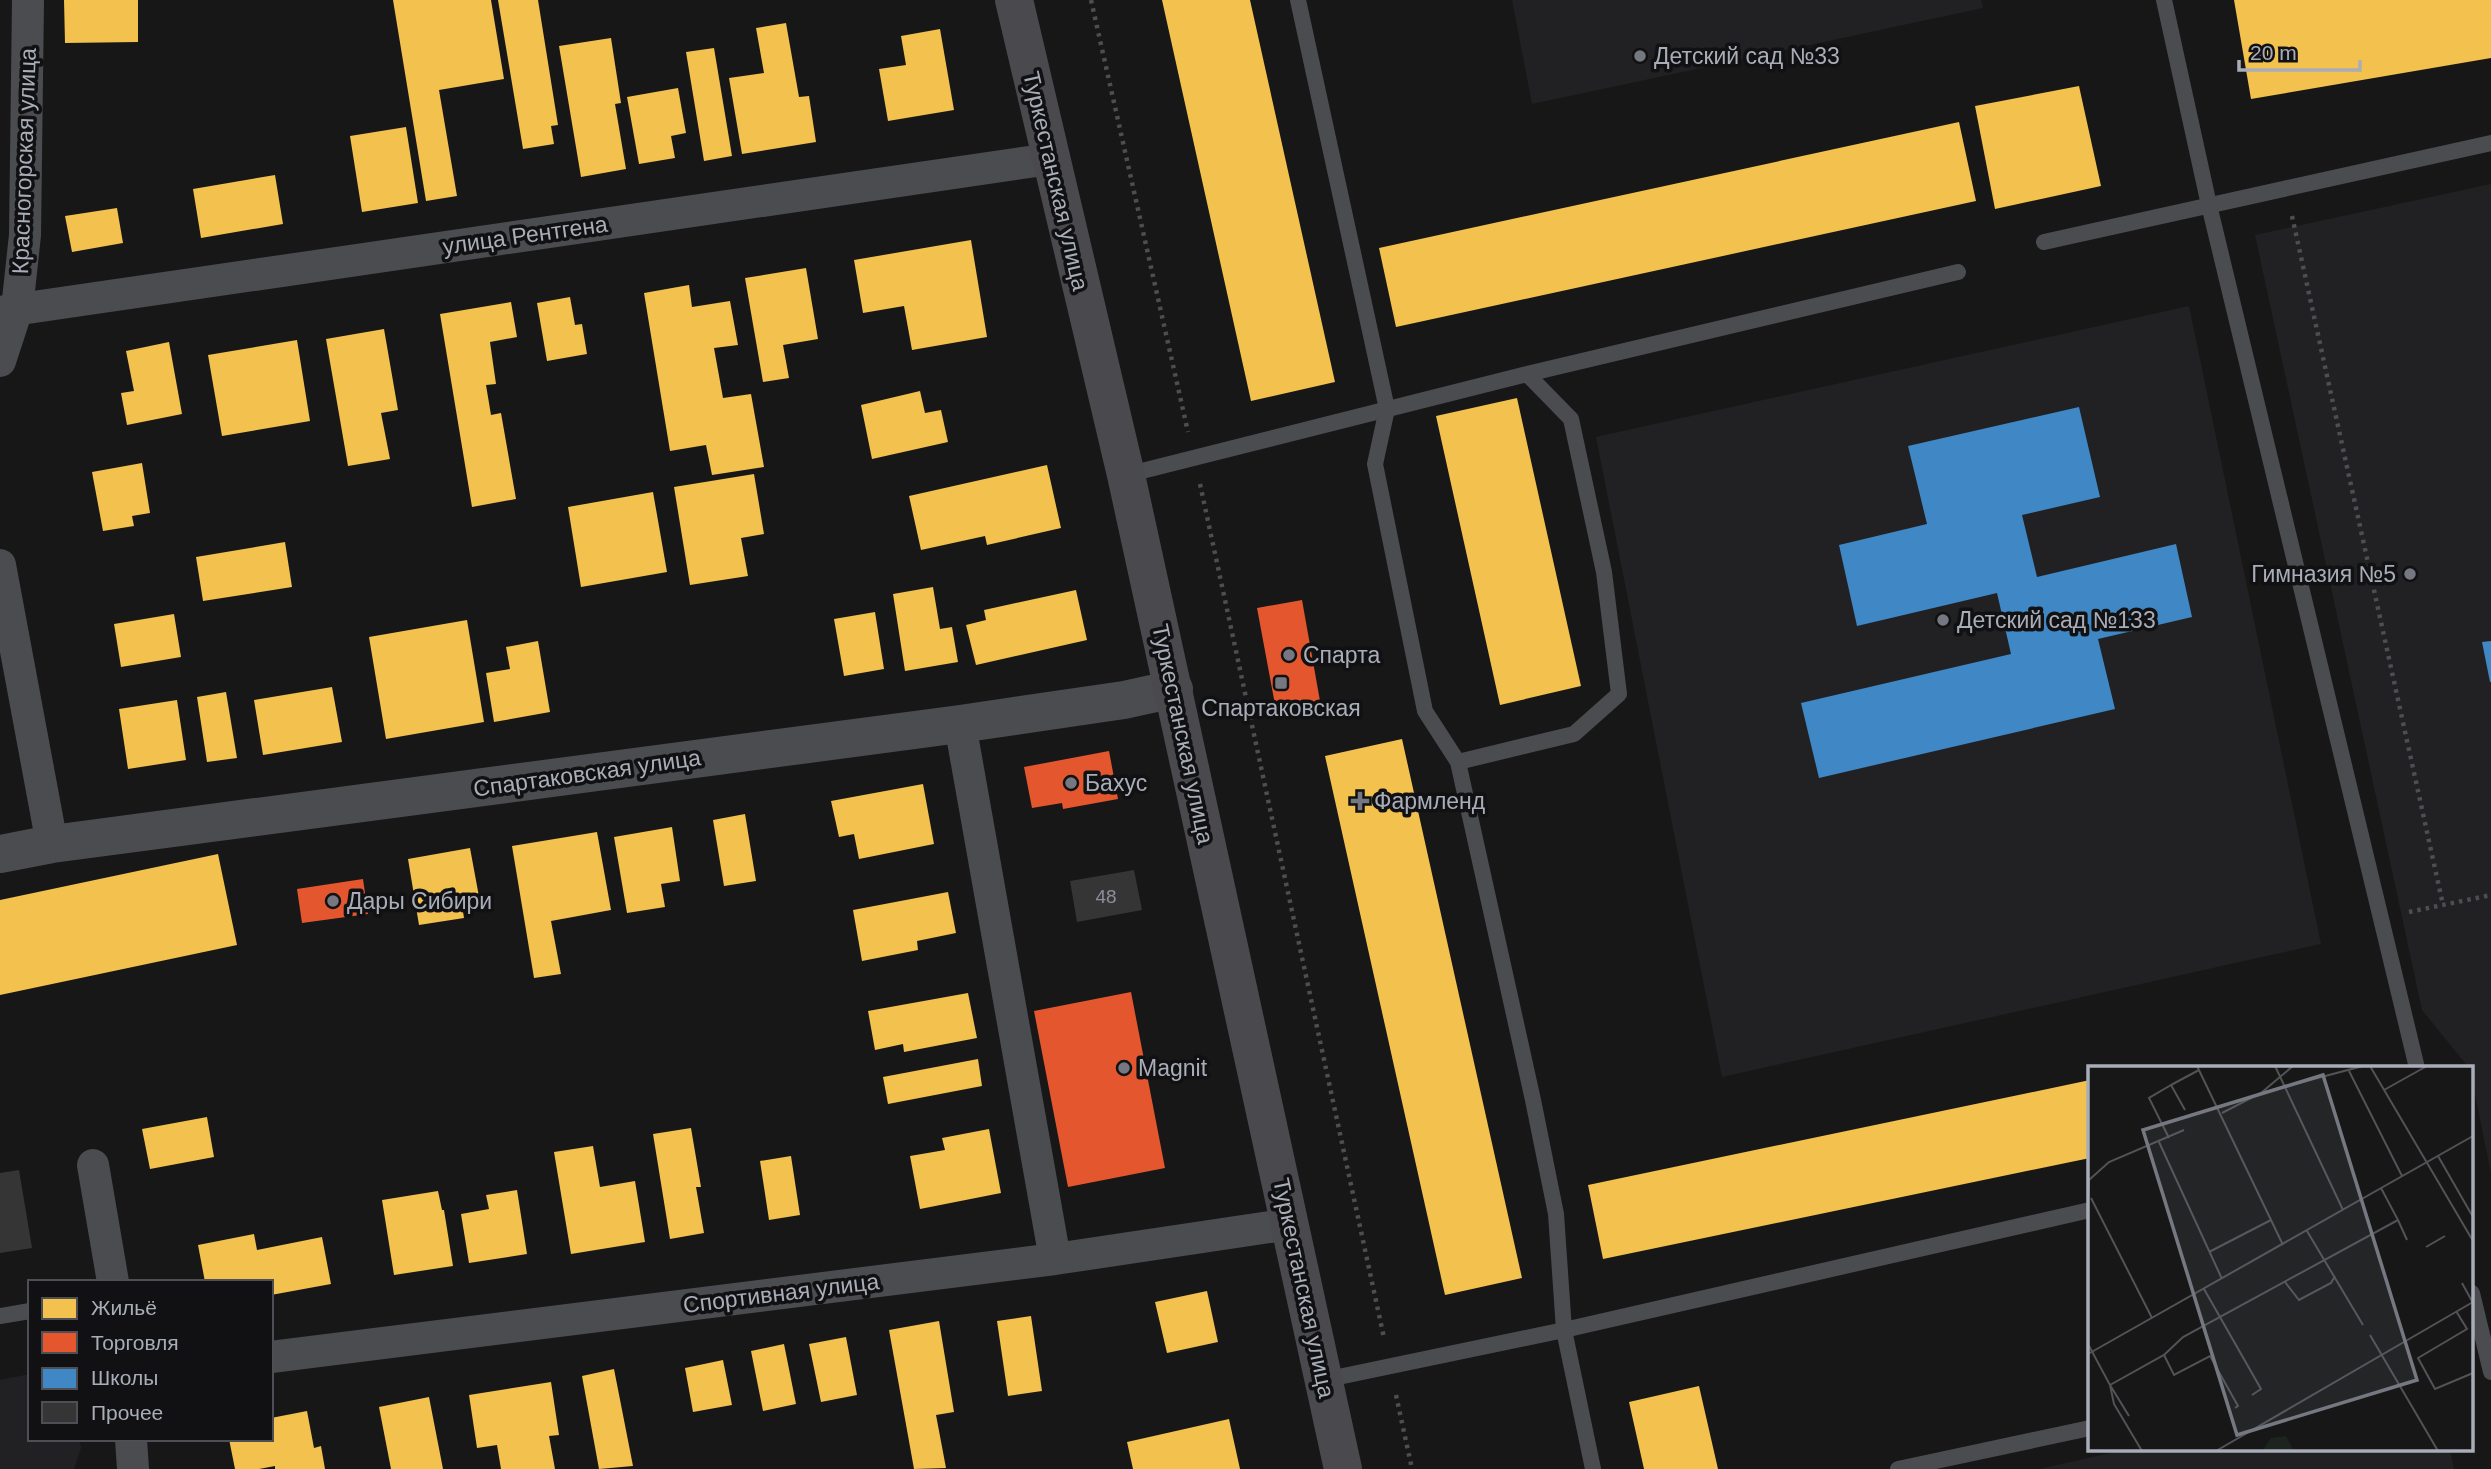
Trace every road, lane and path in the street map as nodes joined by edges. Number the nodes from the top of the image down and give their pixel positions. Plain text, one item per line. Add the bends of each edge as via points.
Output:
1 (28, 0) edge
2 (1014, 0) edge
3 (1091, 0) edge
4 (1297, 0) edge
5 (2164, 0) edge
6 (2491, 142) edge
7 (1050, 159) junction
8 (2286, 188) junction
9 (2209, 205) junction
10 (2044, 242) dead end
11 (1958, 272) dead end
12 (9, 311) edge
13 (0, 361) edge
14 (1527, 374) junction
15 (1387, 409) junction
16 (1194, 458) junction
17 (1126, 475) junction
18 (0, 565) edge
19 (1174, 689) junction
20 (960, 724) junction
21 (1458, 762) junction
22 (52, 844) junction
23 (0, 854) edge
24 (2491, 895) edge
25 (2443, 905) junction
26 (2381, 918) junction
27 (2417, 1066) edge
28 (93, 1165) dead end
29 (2088, 1210) edge
30 (1290, 1224) junction
31 (1055, 1259) junction
32 (113, 1280) edge
33 (2474, 1301) edge
34 (28, 1311) edge
35 (0, 1316) edge
36 (1564, 1330) junction
37 (273, 1357) edge
38 (1390, 1366) junction
39 (2491, 1372) edge
40 (1324, 1380) junction
41 (2088, 1427) edge
42 (131, 1441) edge
43 (134, 1469) edge
44 (1343, 1469) edge
45 (1412, 1469) edge
46 (1593, 1469) edge
47 (1898, 1469) edge

1 - 12 street, Красногорская улица via 25,235
2 - 7 main road, Туркестанская улица
3 - 16 path
4 - 15 lane
5 - 9 lane
6 - 8 lane
7 - 12 street, улица Рентгена
7 - 17 main road, Туркестанская улица
8 - 9 lane
8 - 25 path
9 - 10 lane
9 - 26 lane
11 - 14 lane
12 - 13 street, Красногорская улица
14 - 15 lane
14 - 21 lane via 1571,419 1604,572 1619,694 1574,734
15 - 16 lane
15 - 21 lane via 1375,464 1425,711
16 - 17 lane
16 - 38 path
17 - 19 main road, Туркестанская улица
18 - 22 street
19 - 20 street, Спартаковская улица via 1124,701
19 - 30 main road, Туркестанская улица
20 - 22 street, Спартаковская улица
20 - 31 street
21 - 36 lane via 1556,1214
22 - 23 street, Спартаковская улица
24 - 25 path
25 - 26 path
26 - 27 lane
28 - 32 street
29 - 36 lane
30 - 31 street, Спортивная улица
30 - 40 main road, Туркестанская улица
31 - 37 street, Спортивная улица
33 - 39 lane
34 - 35 lane
36 - 38 lane
36 - 46 lane
38 - 40 lane
38 - 45 path
40 - 44 main road, Туркестанская улица
41 - 47 lane
42 - 43 street

